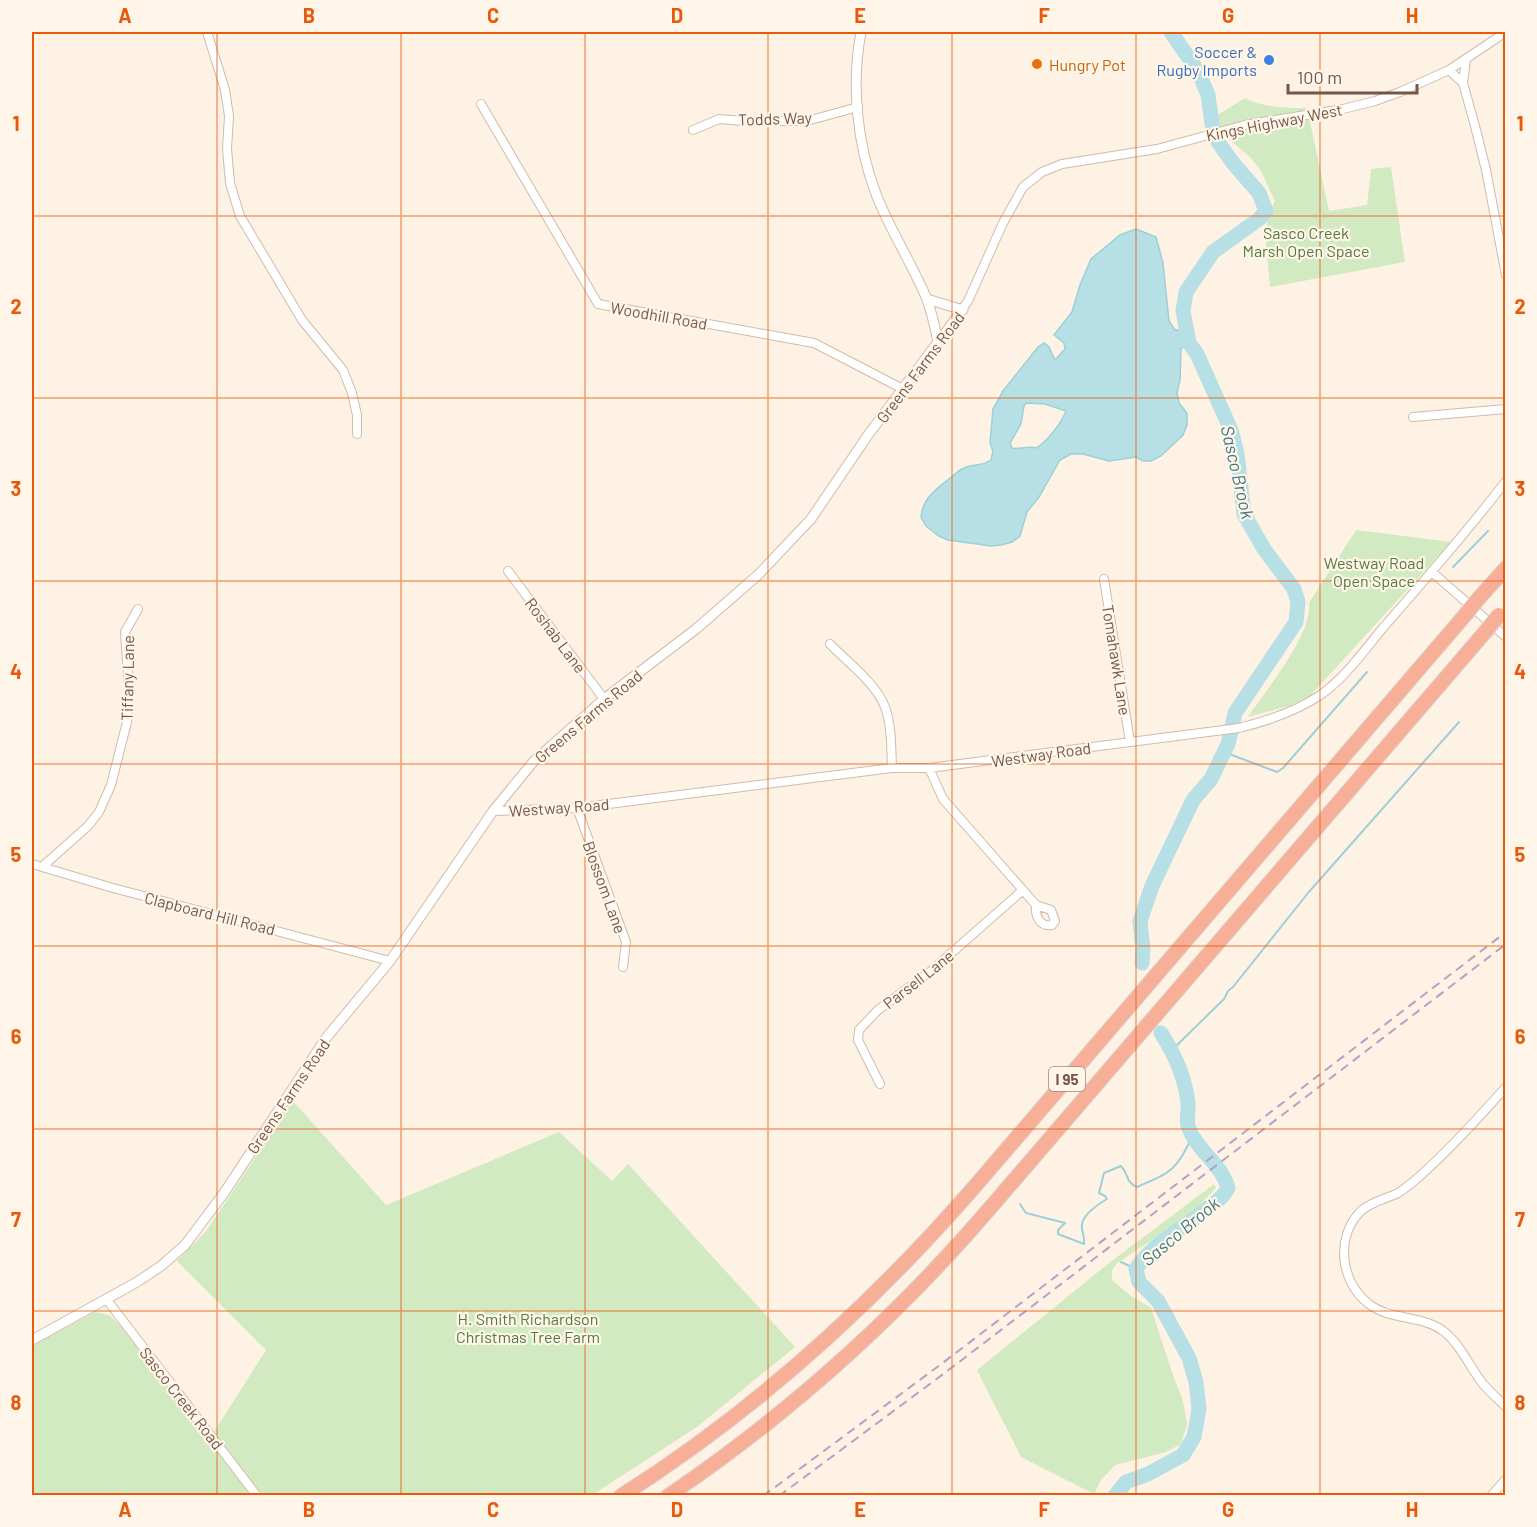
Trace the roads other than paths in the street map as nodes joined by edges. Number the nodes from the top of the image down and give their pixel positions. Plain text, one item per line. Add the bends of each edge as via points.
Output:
1 (207, 32) edge
2 (861, 32) edge
3 (1506, 32) edge
4 (1466, 60) junction
5 (1449, 70) junction
6 (1463, 83) junction
7 (481, 104) dead end
8 (858, 107) junction
9 (693, 130) dead end
10 (1062, 164) joint
11 (1506, 276) edge
12 (927, 299) junction
13 (963, 310) junction
14 (938, 342) junction
15 (903, 389) junction
16 (1506, 409) edge
17 (1413, 417) dead end
18 (357, 434) dead end
19 (1506, 481) edge
20 (1506, 568) edge
21 (508, 571) dead end
22 (1432, 572) junction
23 (1104, 579) dead end
24 (138, 609) dead end
25 (1502, 611) edge
26 (1506, 637) edge
27 (830, 644) dead end
28 (604, 699) junction
29 (1130, 742) junction
30 (892, 768) junction
31 (929, 768) junction
32 (577, 808) junction
33 (493, 811) junction
34 (32, 864) edge
35 (43, 866) junction
36 (1023, 890) junction
37 (1036, 905) dead end
38 (390, 961) junction
39 (623, 967) dead end
40 (880, 1084) dead end
41 (1506, 1087) edge
42 (107, 1300) junction
43 (32, 1341) edge
44 (1506, 1407) edge
45 (1506, 1479) edge
46 (257, 1496) edge
47 (621, 1496) edge
48 (668, 1496) edge
49 (1491, 1496) edge

1 - 18 street via 225,90 230,183 240,216 302,320 343,370 357,415
2 - 8 street via 856,73
3 - 4 street, Kings Highway West
4 - 5 street, Kings Highway West
4 - 6 street
5 - 6 street
5 - 10 street, Kings Highway West via 1400,92 1343,109 1245,124 1157,149
6 - 11 street via 1486,170
7 - 15 street, Woodhill Road via 598,304 814,342
8 - 9 street, Todds Way via 807,121 719,118
8 - 12 street via 864,155 876,195
10 - 13 street, Greens Farms Road via 1042,172 1023,187
12 - 13 street
12 - 14 street
13 - 14 street, Greens Farms Road
14 - 15 street, Greens Farms Road
15 - 28 street, Greens Farms Road via 811,519 758,575 696,629
16 - 17 street
19 - 22 street, Westway Road
20 - 47 highway, I 95, bridge via 956,1209 892,1278 760,1396
21 - 28 street, Roshab Lane
22 - 26 street
22 - 29 street, Westway Road via 1341,676 1321,694 1287,714 1239,728
23 - 29 street, Tomahawk Lane
24 - 35 street, Tiffany Lane via 125,632 128,722 111,785 99,812
25 - 48 highway, I 95, bridge via 928,1278 815,1385
27 - 30 street via 872,687 885,707
28 - 33 street, Greens Farms Road via 534,760
29 - 31 street, Westway Road
30 - 31 street, Westway Road
30 - 32 street, Westway Road
31 - 36 street via 943,799
32 - 33 street, Westway Road
32 - 39 street, Blossom Lane via 626,942
33 - 38 street, Greens Farms Road
34 - 35 street, Clapboard Hill Road
35 - 38 street, Clapboard Hill Road
36 - 37 street
36 - 40 street, Parsell Lane via 858,1030 858,1040
38 - 42 street, Greens Farms Road via 326,1038 185,1245 161,1266
41 - 44 street via 1407,1188 1362,1211 1345,1240 1344,1256 1346,1270 1367,1303 1440,1329 1453,1339 1484,1384
42 - 43 street, Greens Farms Road
42 - 46 street, Sasco Creek Road
45 - 49 street

